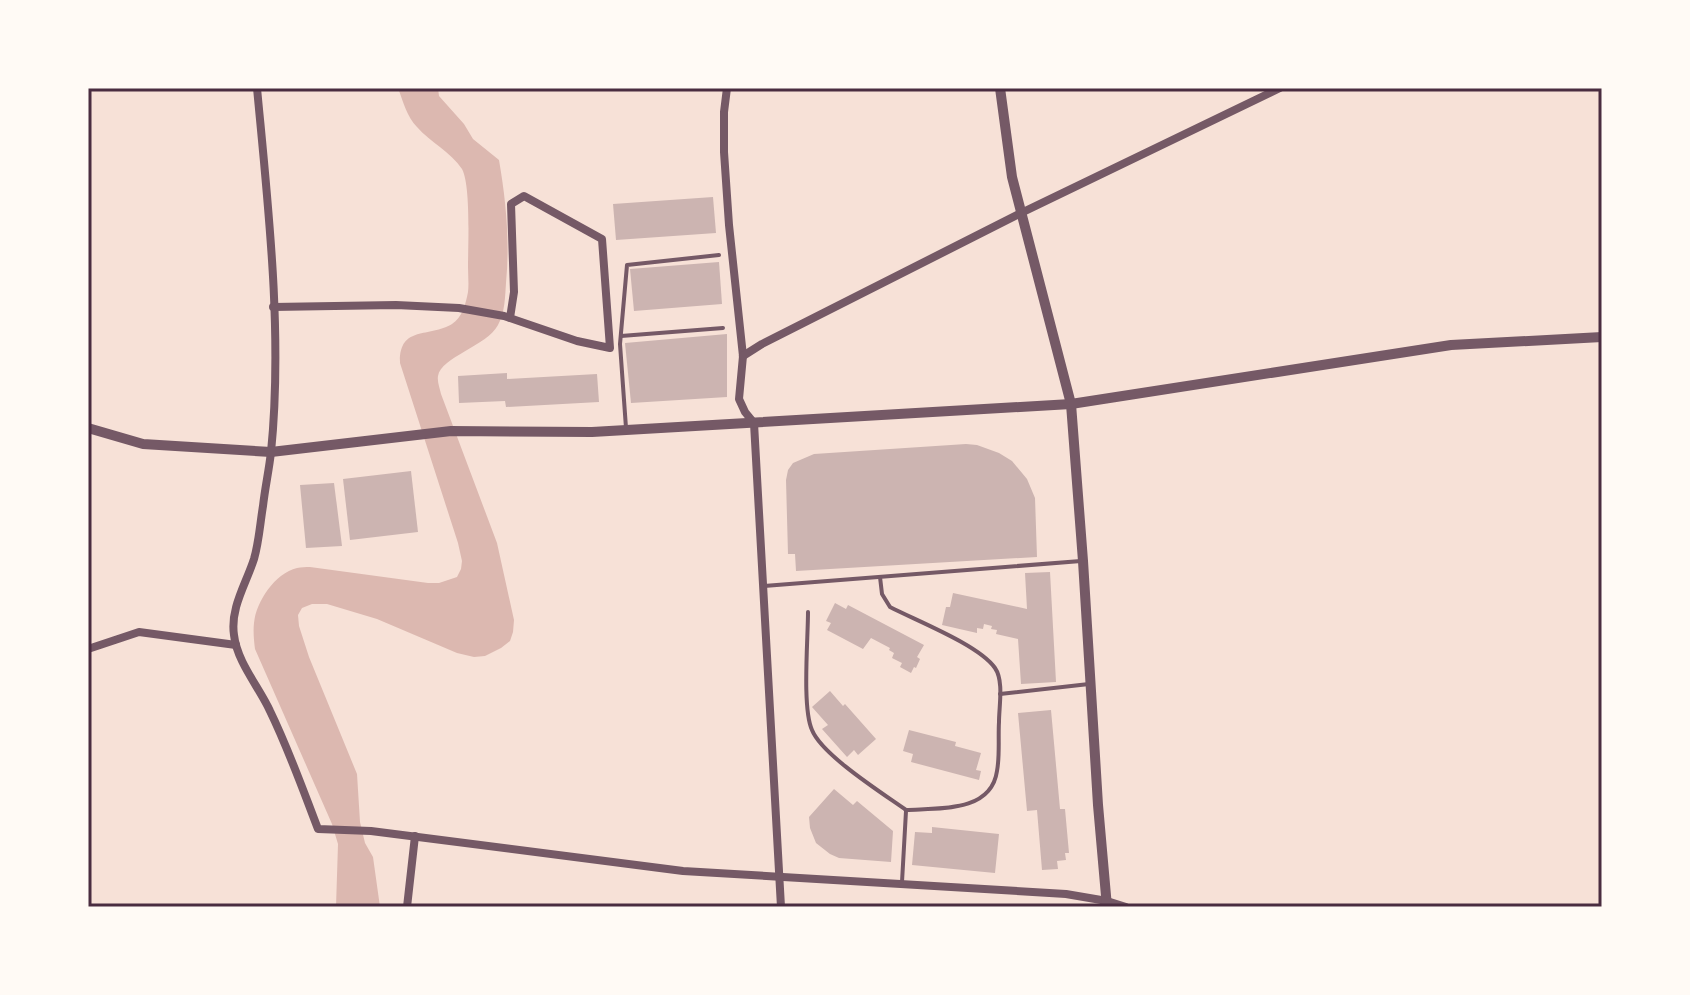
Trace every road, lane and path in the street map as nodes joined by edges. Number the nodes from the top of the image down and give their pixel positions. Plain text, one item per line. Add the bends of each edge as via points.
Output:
1 (257, 88) edge
2 (727, 88) edge
3 (1000, 88) edge
4 (1280, 88) edge
5 (1021, 213) junction
6 (719, 255) dead end
7 (273, 307) junction
8 (507, 317) junction
9 (723, 328) dead end
10 (621, 336) junction
11 (1602, 337) edge
12 (743, 356) junction
13 (1071, 404) junction
14 (754, 423) junction
15 (88, 428) edge
16 (626, 430) junction
17 (271, 452) junction
18 (1083, 561) junction
19 (880, 577) junction
20 (764, 586) junction
21 (808, 612) dead end
22 (236, 645) junction
23 (88, 649) edge
24 (1090, 684) junction
25 (1000, 694) junction
26 (906, 810) junction
27 (415, 836) junction
28 (781, 878) junction
29 (902, 884) junction
30 (1107, 904) edge
31 (407, 907) edge
32 (781, 907) edge
33 (1126, 907) edge

1 - 7 street
2 - 12 street via 724,152
3 - 5 street
4 - 5 street
5 - 12 street
5 - 13 street
6 - 10 lane via 627,265
7 - 8 street via 396,305
7 - 17 street
8 - 8 street via 610,348 602,239 524,196 511,204 514,292
9 - 10 lane
10 - 16 lane
11 - 13 street via 1451,345
12 - 14 street via 739,399
13 - 14 street
13 - 18 street
14 - 16 street
14 - 20 street
15 - 17 street via 143,444
16 - 17 street via 451,431
17 - 22 street via 257,544 233,622
18 - 19 lane
18 - 24 street
19 - 20 lane
19 - 25 lane via 890,607 979,651 997,670
20 - 28 street
21 - 26 lane via 811,729 833,757
22 - 23 street via 139,632
22 - 27 street via 322,829
24 - 25 lane
24 - 30 street
25 - 26 lane via 997,773 991,791 961,806
26 - 29 lane
27 - 28 street via 624,865
27 - 31 street
28 - 29 street
28 - 32 street
29 - 30 street via 1066,894
30 - 33 street

